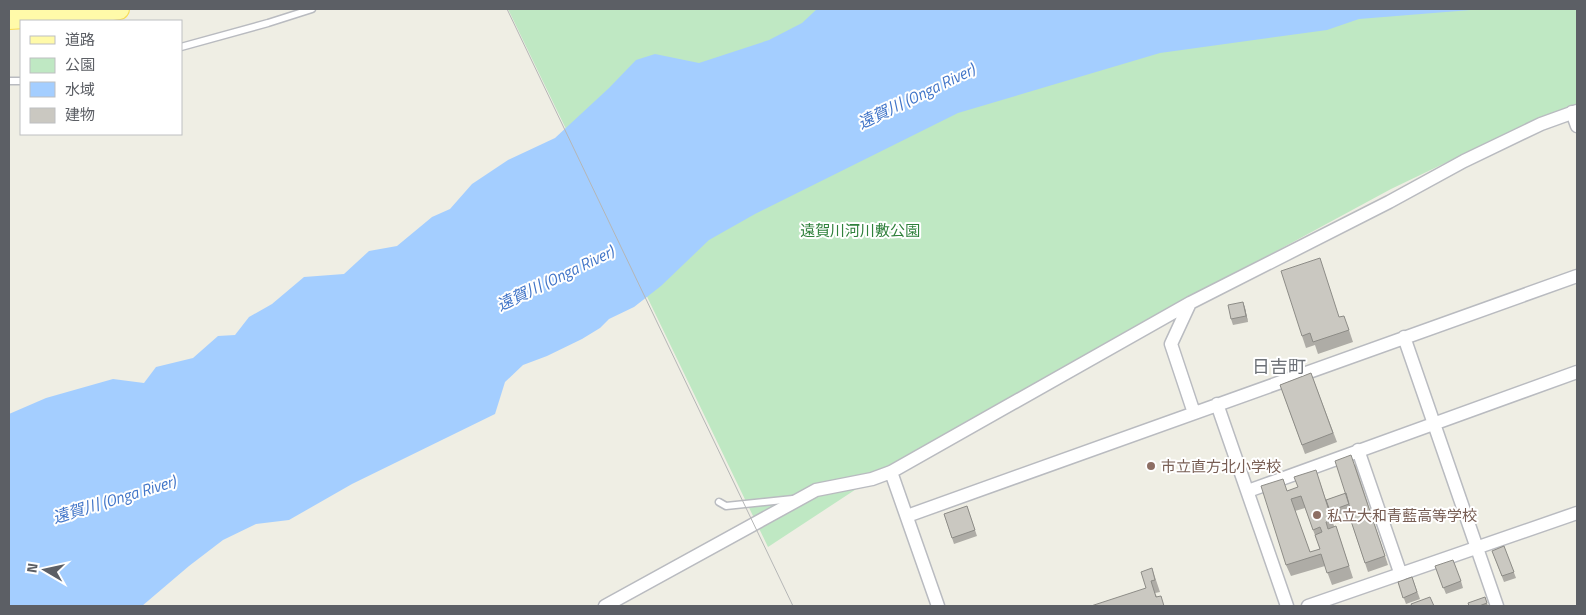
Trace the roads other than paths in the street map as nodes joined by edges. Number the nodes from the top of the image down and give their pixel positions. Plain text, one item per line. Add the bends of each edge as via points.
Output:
1 (119, 9) edge
2 (312, 9) edge
3 (81, 11) edge
4 (9, 19) edge
5 (182, 47) edge
6 (1575, 112) edge
7 (1577, 126) edge
8 (1577, 276) edge
9 (1190, 303) junction
10 (1404, 338) junction
11 (1577, 372) edge
12 (1217, 404) junction
13 (1194, 413) junction
14 (1434, 424) junction
15 (1358, 450) junction
16 (891, 472) junction
17 (1248, 491) junction
18 (800, 499) junction
19 (720, 502) dead end
20 (1577, 513) edge
21 (907, 516) junction
22 (1478, 549) junction
23 (1400, 575) junction
24 (605, 606) edge
25 (938, 606) edge
26 (1287, 606) edge
27 (1308, 606) edge
28 (1497, 606) edge

1 - 3 main road
2 - 5 lane
3 - 4 main road
6 - 7 street
6 - 9 street via 1541,124 1464,161
8 - 10 street
9 - 13 street via 1171,344
9 - 16 street
10 - 12 street
10 - 14 street
11 - 14 street
12 - 13 street
12 - 17 street
13 - 21 street
14 - 15 street
14 - 22 street
15 - 17 street
15 - 23 street
16 - 18 street via 872,480 816,490
16 - 21 street
17 - 26 street
18 - 19 lane via 726,506
18 - 24 street
20 - 22 street
21 - 25 street
22 - 23 street
22 - 28 street
23 - 27 street

